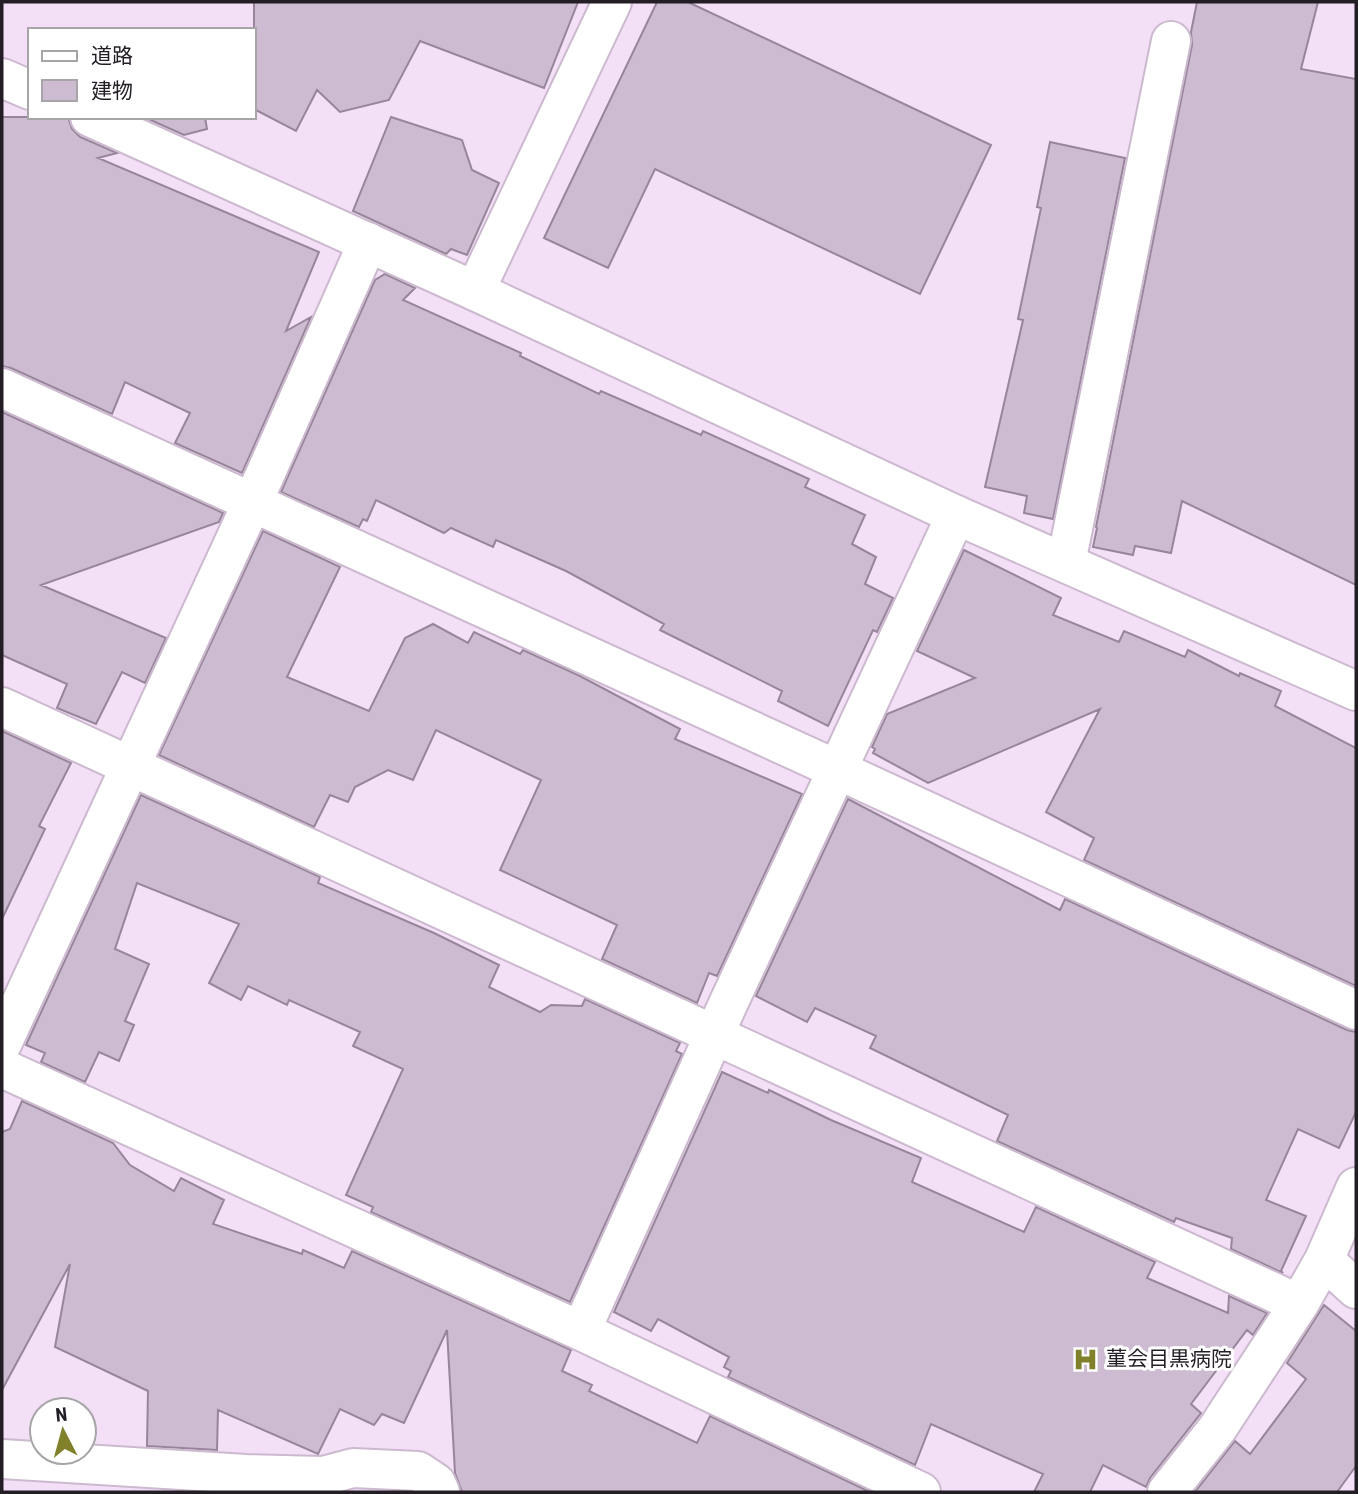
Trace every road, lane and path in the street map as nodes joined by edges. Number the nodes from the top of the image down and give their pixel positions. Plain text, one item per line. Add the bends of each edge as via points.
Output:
1 (612, 2) edge
2 (1171, 41) dead end
3 (2, 78) edge
4 (28, 89) edge
5 (94, 119) edge
6 (369, 242) junction
7 (475, 290) junction
8 (2, 388) edge
9 (252, 502) junction
10 (956, 515) junction
11 (1066, 563) junction
12 (1356, 691) edge
13 (2, 706) edge
14 (130, 767) junction
15 (838, 770) junction
16 (1356, 1010) edge
17 (714, 1036) junction
18 (2, 1044) edge
19 (2, 1068) edge
20 (1356, 1187) edge
21 (1324, 1260) junction
22 (1356, 1289) edge
23 (1299, 1304) junction
24 (580, 1331) junction
25 (2, 1459) edge
26 (104, 1480) edge
27 (244, 1483) edge
28 (440, 1492) edge
29 (921, 1492) edge
30 (1167, 1492) edge

1 - 7 street
2 - 11 street
3 - 4 street
5 - 6 street
6 - 7 street
6 - 9 street
7 - 10 street
8 - 9 street
9 - 14 street
9 - 15 street
10 - 11 street
10 - 15 street
11 - 12 street
13 - 14 street
14 - 17 street
14 - 18 street
15 - 16 street
15 - 17 street
17 - 23 street
17 - 24 street
19 - 24 street
20 - 21 street
21 - 22 street
21 - 23 street
23 - 30 street via 1217,1429
24 - 29 street
25 - 26 street
26 - 27 street
27 - 28 street via 323,1476 353,1468 418,1471 436,1483

